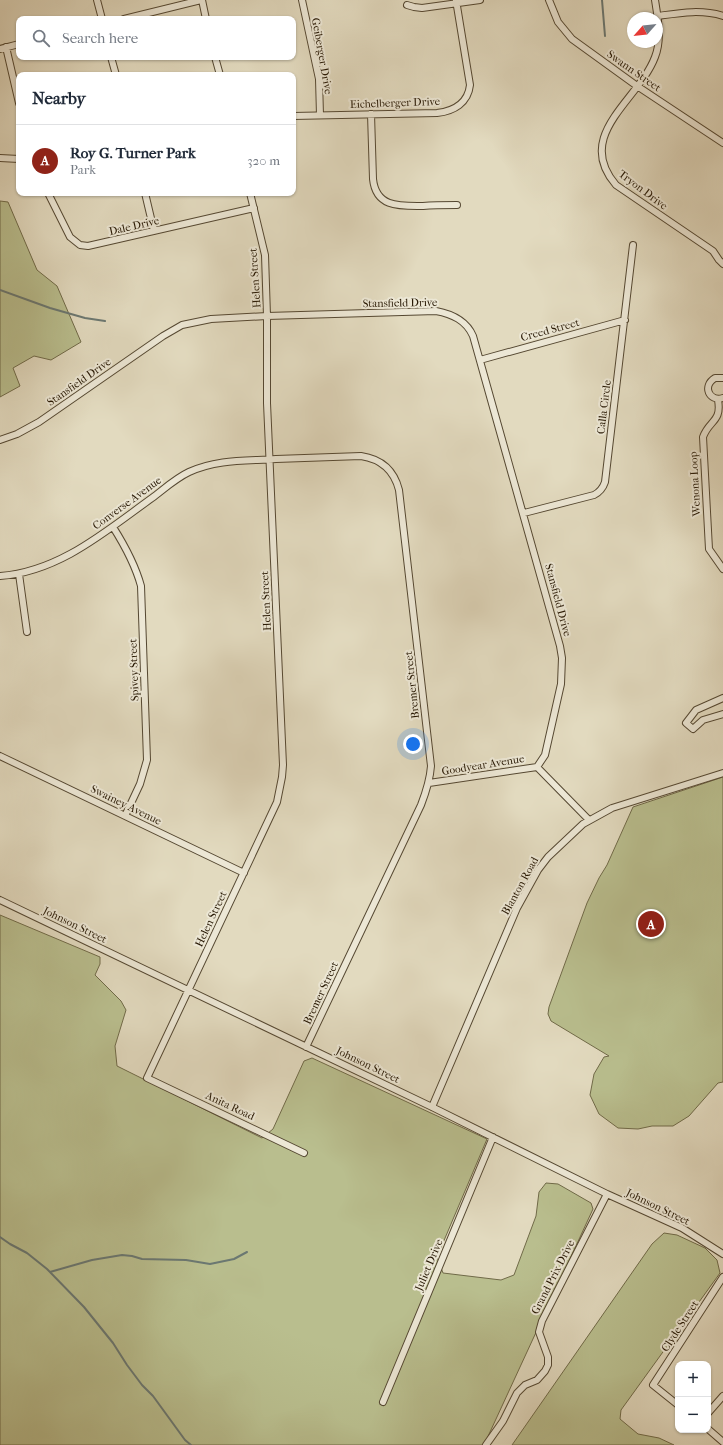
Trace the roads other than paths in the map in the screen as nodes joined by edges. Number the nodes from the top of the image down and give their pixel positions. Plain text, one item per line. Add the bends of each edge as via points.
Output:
1 (97, 0) edge
2 (201, 0) edge
3 (302, 0) edge
4 (480, 0) edge
5 (550, 0) edge
6 (655, 0) edge
7 (456, 2) edge
8 (407, 5) dead end
9 (657, 12) edge
10 (663, 15) edge
11 (101, 16) edge
12 (136, 16) edge
13 (205, 16) edge
14 (723, 16) edge
15 (16, 45) edge
16 (3, 48) edge
17 (657, 48) edge
18 (112, 60) edge
19 (216, 60) edge
20 (115, 72) edge
21 (219, 72) edge
22 (637, 86) junction
23 (16, 93) edge
24 (371, 114) junction
25 (320, 115) junction
26 (296, 116) edge
27 (723, 143) edge
28 (0, 158) edge
29 (16, 159) edge
30 (50, 196) edge
31 (146, 196) edge
32 (251, 196) edge
33 (457, 205) dead end
34 (254, 208) junction
35 (154, 232) junction
36 (634, 245) dead end
37 (723, 264) edge
38 (267, 316) junction
39 (624, 320) junction
40 (480, 360) junction
41 (723, 378) edge
42 (721, 399) edge
43 (0, 440) edge
44 (269, 460) junction
45 (524, 513) junction
46 (113, 526) junction
47 (723, 569) edge
48 (19, 574) junction
49 (0, 576) edge
50 (27, 632) dead end
51 (723, 698) edge
52 (723, 714) edge
53 (0, 756) edge
54 (537, 766) junction
55 (723, 773) edge
56 (429, 783) junction
57 (125, 816) junction
58 (589, 820) junction
59 (244, 873) junction
60 (0, 900) edge
61 (189, 990) junction
62 (306, 1047) junction
63 (147, 1078) joint
64 (432, 1107) junction
65 (493, 1137) junction
66 (304, 1153) dead end
67 (607, 1194) junction
68 (723, 1254) edge
69 (723, 1277) edge
70 (723, 1396) edge
71 (383, 1402) dead end
72 (675, 1403) edge
73 (711, 1410) edge
74 (711, 1432) edge
75 (723, 1442) edge
76 (486, 1445) edge

1 - 11 street
2 - 12 street
2 - 13 street
3 - 25 street, Geiberger Drive via 318,79
4 - 7 street
5 - 22 street, Swann Street via 558,22 572,39
6 - 9 street, Tryon Drive
7 - 8 street via 422,8
7 - 24 street, Eichelberger Drive via 470,85 464,100 446,112
10 - 14 street via 707,12
15 - 16 street
16 - 23 street
17 - 22 street, Tryon Drive via 652,65
18 - 20 street
19 - 21 street
22 - 27 street, Swann Street
22 - 37 street, Tryon Drive via 605,134 602,155 606,171 616,185 713,251
24 - 25 street, Eichelberger Drive
24 - 33 street via 373,179 374,188 379,195 389,203 401,206
25 - 26 street, Eichelberger Drive
28 - 29 street
30 - 35 street, Dale Drive via 70,237 80,245 92,246
31 - 35 street
32 - 34 street, Helen Street
34 - 35 street, Dale Drive
34 - 38 street, Helen Street via 265,255
36 - 39 street, Calla Circle
38 - 40 street, Stansfield Drive via 444,312 466,325 473,336
38 - 43 street, Stansfield Drive via 211,318 182,325 39,422
38 - 44 street, Helen Street
39 - 40 street, Creed Street
39 - 45 street, Calla Circle via 604,486 594,495
40 - 45 street, Stansfield Drive
41 - 42 street, Wenona Loop via 715,378 708,384 708,392 714,398
42 - 47 street, Wenona Loop via 716,419 706,428 703,437 709,549
44 - 46 street, Converse Avenue via 226,461 189,472
44 - 56 street, Bremer Street via 361,456 385,465 394,474 400,498 430,766
44 - 59 street, Helen Street via 283,764 277,802
45 - 54 street, Stansfield Drive via 562,658 561,684 545,755
46 - 48 street, Converse Avenue via 85,546 58,560
46 - 57 street, Spivey Street via 135,565 141,586 147,760 142,780
48 - 49 street, Converse Avenue
48 - 50 street
51 - 52 street via 696,710 686,723 693,729 703,720
53 - 57 street, Swainey Avenue
54 - 56 street, Goodyear Avenue
54 - 58 street, Goodyear Avenue
55 - 58 street, Blanton Road via 628,802
56 - 62 street, Bremer Street via 421,805
57 - 59 street, Swainey Avenue
58 - 64 street, Blanton Road via 548,857 527,889
59 - 61 street, Helen Street
60 - 61 street, Johnson Street
61 - 62 street, Johnson Street
61 - 63 street, Helen Street
62 - 64 street, Johnson Street
63 - 66 street, Anita Road
64 - 65 street, Johnson Street
65 - 67 street, Johnson Street
65 - 71 street, Juliet Drive
67 - 68 street, Johnson Street via 682,1228
67 - 76 street, Grand Prix Drive via 542,1321 539,1332 548,1357 548,1365 537,1380 525,1384 517,1393 503,1422
69 - 72 street, Clyde Street via 653,1385
70 - 73 street
74 - 75 street

